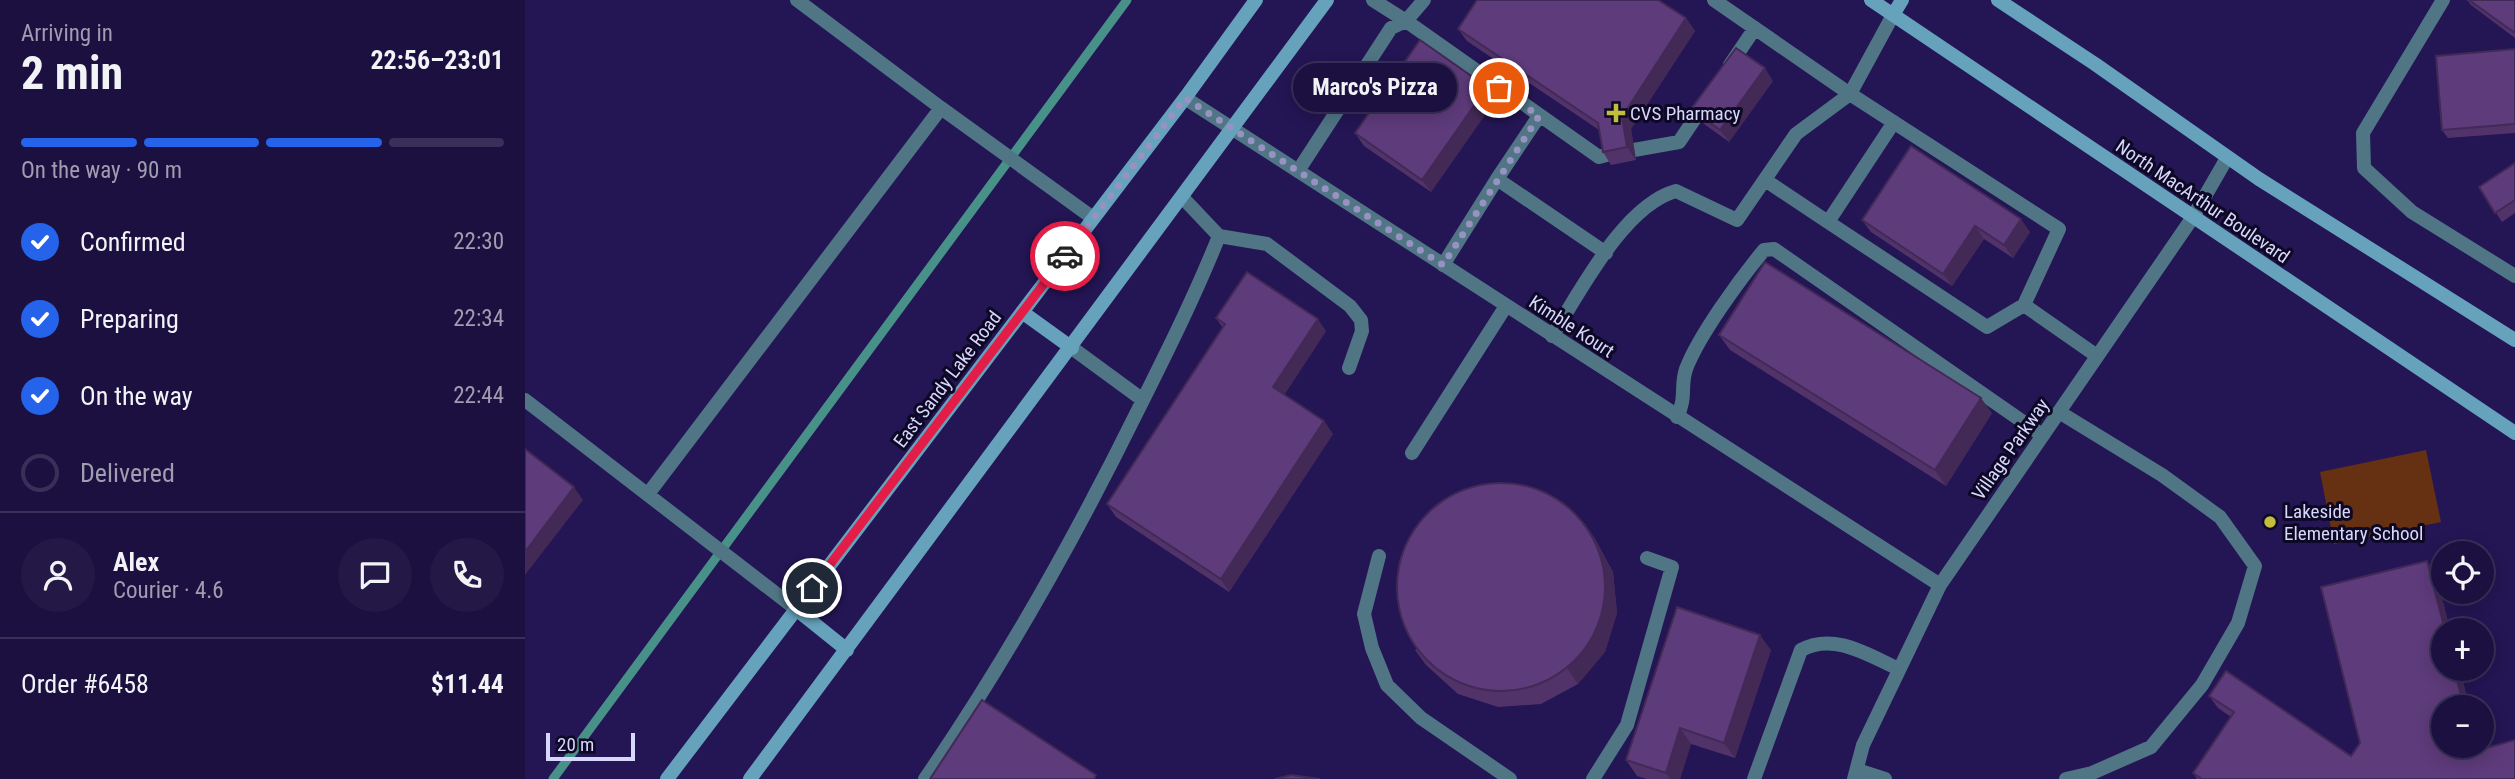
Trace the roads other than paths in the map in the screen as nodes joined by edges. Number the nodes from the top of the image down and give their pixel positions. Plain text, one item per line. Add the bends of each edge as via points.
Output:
1 (797, 0) edge
2 (1256, 0) edge
3 (1327, 0) edge
4 (1373, 0) edge
5 (1424, 0) edge
6 (1714, 0) edge
7 (1871, 0) edge
8 (1902, 0) edge
9 (1998, 0) edge
10 (2442, 0) edge
11 (1893, 15) junction
12 (1406, 21) junction
13 (1755, 28) junction
14 (1850, 94) junction
15 (1185, 98) junction
16 (941, 108) junction
17 (1539, 116) junction
18 (1894, 122) junction
19 (1234, 130) junction
20 (1634, 150) dead end
21 (1610, 155) edge
22 (2227, 158) junction
23 (1298, 171) junction
24 (1497, 179) junction
25 (1765, 180) junction
26 (1183, 198) junction
27 (2193, 217) junction
28 (1093, 218) junction
29 (1828, 222) junction
30 (1219, 236) junction
31 (1606, 253) junction
32 (1443, 265) junction
33 (2515, 276) edge
34 (2024, 305) junction
35 (1506, 306) junction
36 (1022, 312) junction
37 (1552, 336) junction
38 (2515, 340) edge
39 (1072, 348) junction
40 (2097, 356) junction
41 (1349, 368) dead end
42 (525, 400) edge
43 (1143, 400) junction
44 (2059, 412) junction
45 (1677, 417) junction
46 (2515, 433) edge
47 (2042, 435) junction
48 (1412, 453) dead end
49 (647, 494) junction
50 (1379, 556) dead end
51 (1647, 558) dead end
52 (1940, 585) junction
53 (796, 609) junction
54 (847, 650) junction
55 (1899, 669) junction
56 (1856, 774) edge
57 (667, 779) edge
58 (750, 779) edge
59 (925, 779) edge
60 (1510, 779) edge
61 (1593, 779) edge
62 (1754, 779) edge
63 (1885, 779) edge
64 (2066, 779) edge

1 - 16 street
2 - 15 main road, East Sandy Lake Road
3 - 19 main road
4 - 12 street
5 - 12 street
6 - 13 street
7 - 11 main road, North MacArthur Boulevard
8 - 11 main road
9 - 22 main road
10 - 33 street via 2363,132 2364,168 2412,212
11 - 14 street
11 - 27 main road, North MacArthur Boulevard
12 - 17 street
12 - 23 street via 1391,28
13 - 14 street
13 - 20 street via 1679,142
14 - 18 street
14 - 25 street via 1796,134
15 - 19 street, Kimble Kourt
15 - 28 main road, East Sandy Lake Road
16 - 28 street
16 - 49 street
17 - 21 street via 1599,156
17 - 24 street
18 - 29 street
18 - 34 street via 2059,229
19 - 23 street, Kimble Kourt
19 - 26 main road
22 - 27 street, Village Parkway
22 - 38 main road
23 - 32 street, Kimble Kourt
24 - 31 street
24 - 32 street
25 - 29 street
25 - 31 street via 1737,220 1676,191 1658,195
26 - 30 street
26 - 39 main road
27 - 40 street, Village Parkway
27 - 46 main road, North MacArthur Boulevard
28 - 36 main road, East Sandy Lake Road
29 - 34 street via 1987,327
30 - 41 street via 1267,244 1350,306 1361,320 1362,331
30 - 43 street
31 - 37 street
32 - 35 street, Kimble Kourt
34 - 40 street
35 - 37 street, Kimble Kourt
35 - 48 street
36 - 39 main road
36 - 53 main road, East Sandy Lake Road
37 - 45 street, Kimble Kourt
39 - 43 street
39 - 54 main road
40 - 44 street, Village Parkway
42 - 49 street
43 - 59 street via 1087,514 982,697
44 - 47 street, Village Parkway
44 - 64 street via 2220,517 2255,566 2238,623 2202,685 2151,747 2092,773
45 - 47 street via 1684,402 1685,372 1694,353 1748,269 1765,250 1774,249
45 - 52 street, Kimble Kourt
47 - 52 street, Village Parkway
49 - 53 street
50 - 60 street via 1364,614 1387,685 1421,718
51 - 61 street via 1672,566 1626,725
52 - 55 street, Village Parkway
53 - 54 main road
53 - 57 main road, East Sandy Lake Road
54 - 58 main road
55 - 56 street, Village Parkway via 1863,745
55 - 62 street via 1837,642 1814,643 1801,650
56 - 63 street

